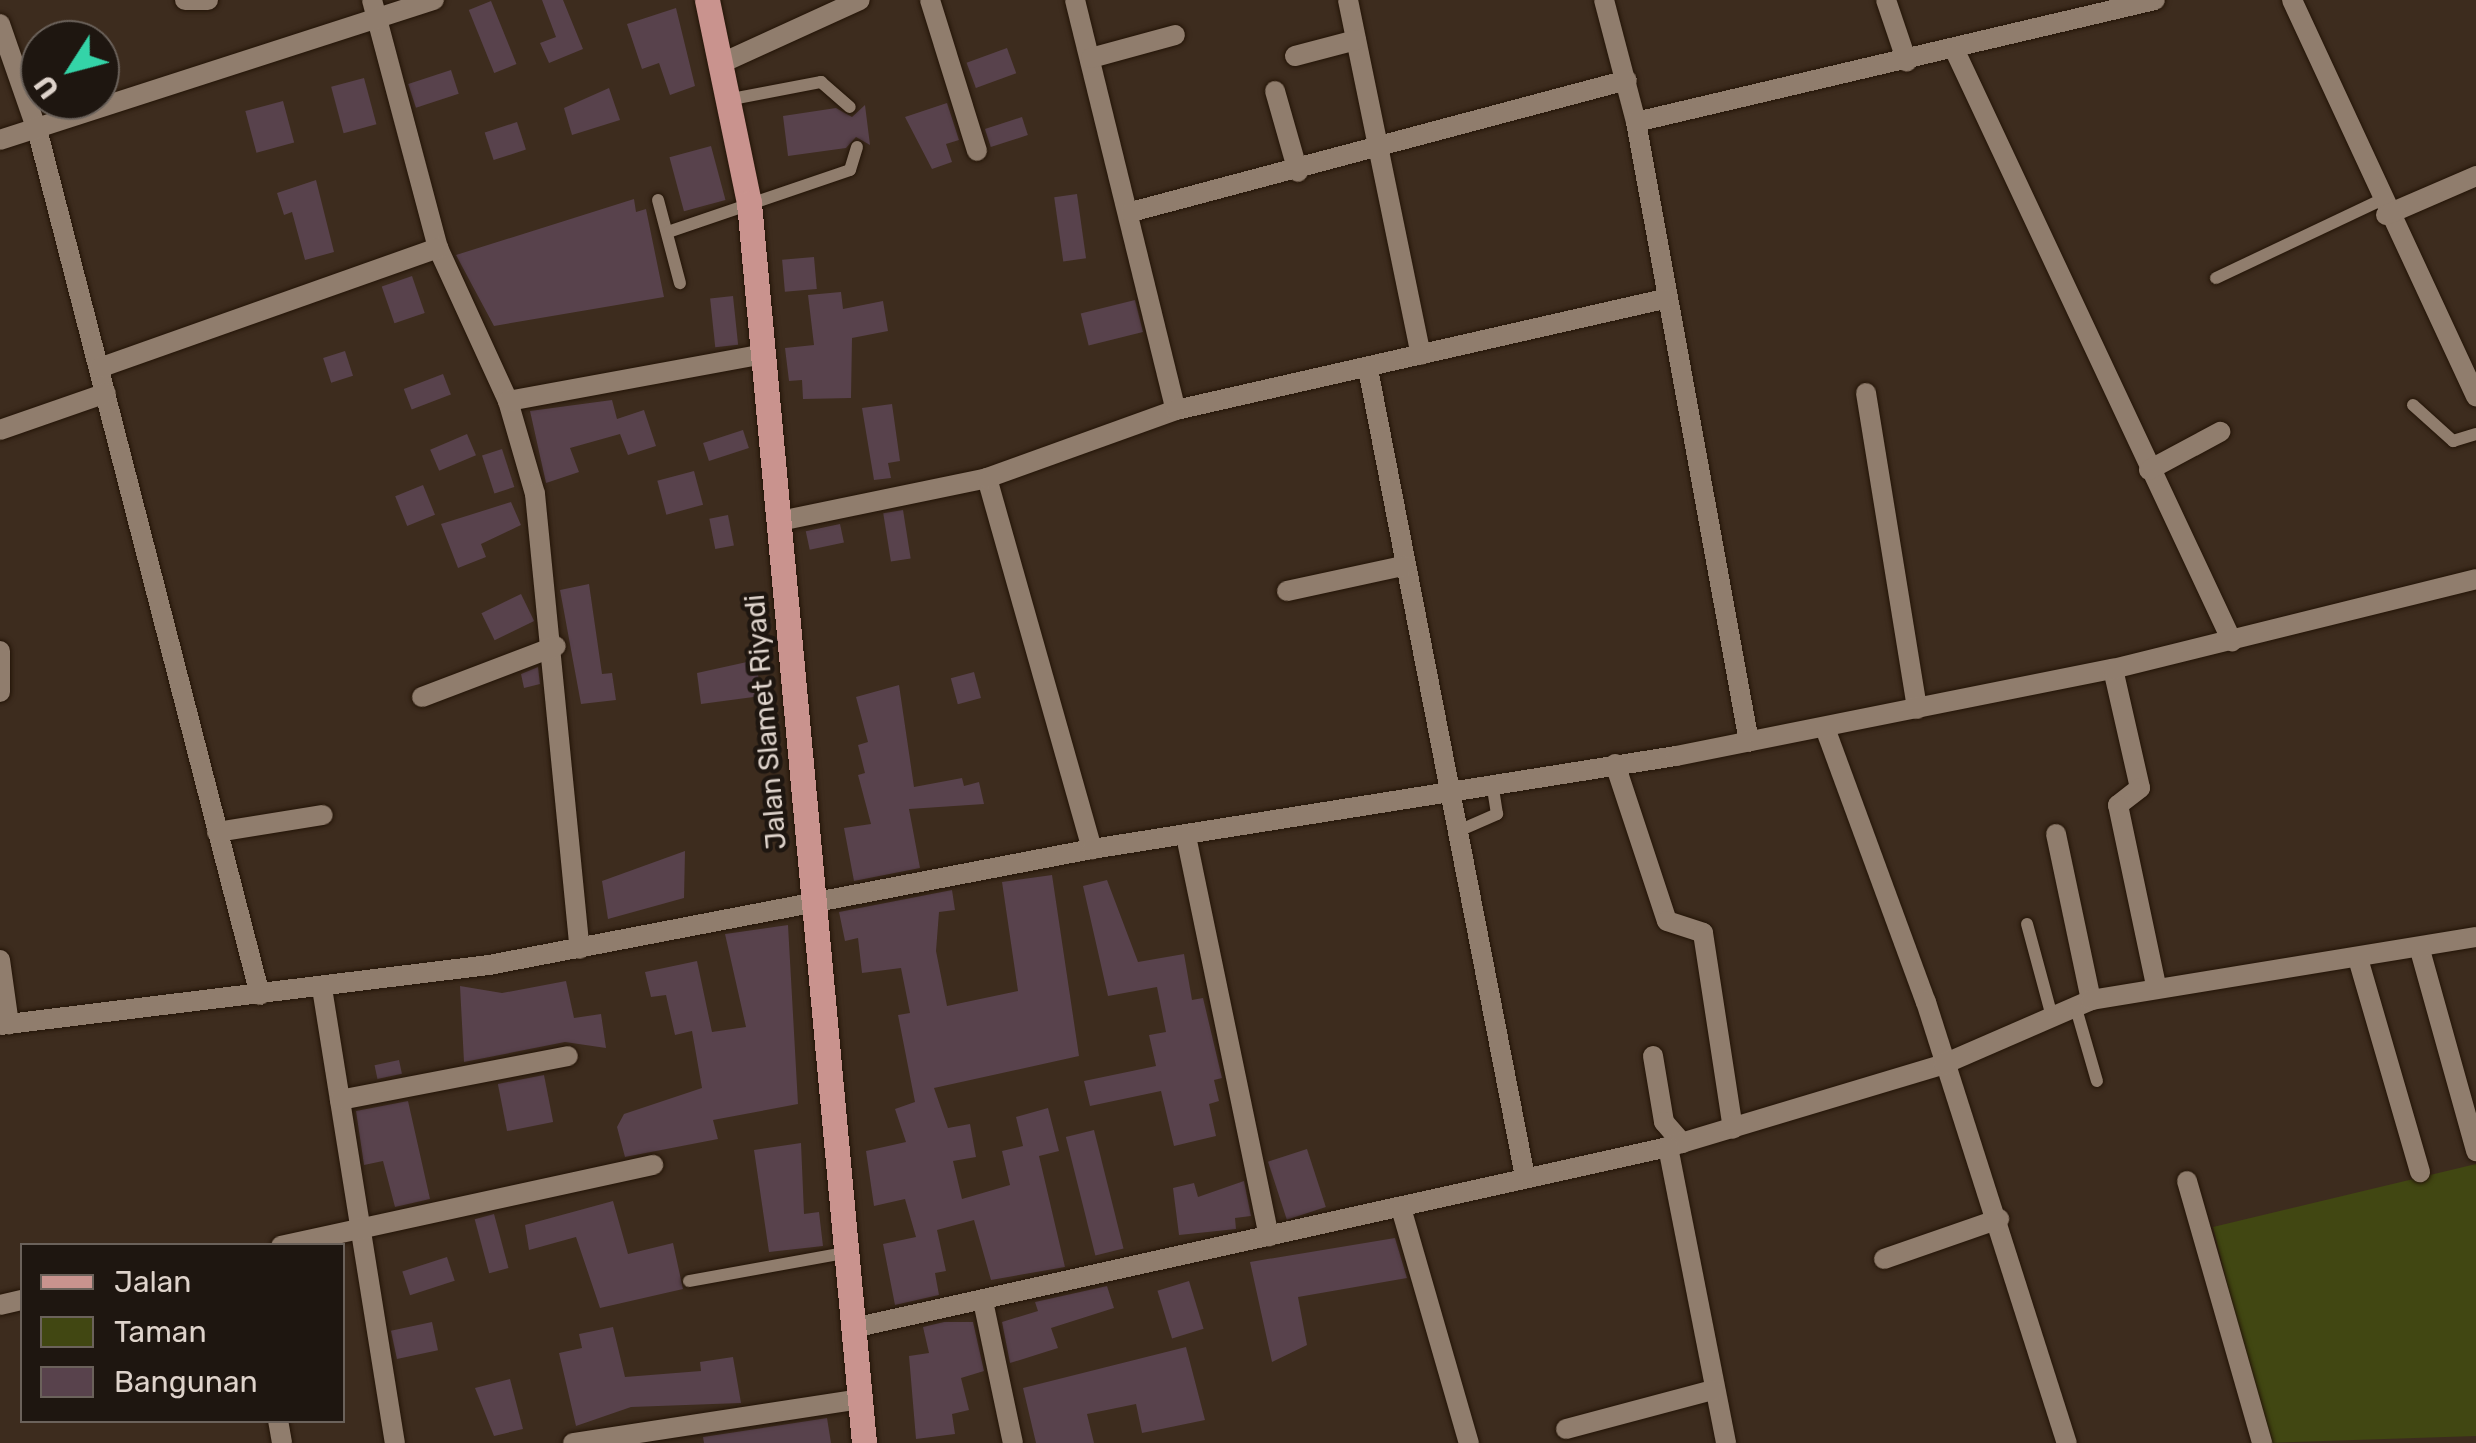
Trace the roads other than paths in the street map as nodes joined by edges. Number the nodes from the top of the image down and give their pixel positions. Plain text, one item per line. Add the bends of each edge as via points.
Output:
1 (185, 0) edge
2 (208, 0) edge
3 (434, 0) edge
4 (707, 0) edge
5 (860, 0) edge
6 (930, 0) edge
7 (1075, 0) edge
8 (1348, 0) edge
9 (1604, 0) edge
10 (1886, 0) edge
11 (2154, 0) edge
12 (2292, 0) edge
13 (373, 10) edge
14 (0, 24) edge
15 (1175, 35) dead end
16 (1356, 40) junction
17 (1956, 53) junction
18 (1295, 56) dead end
19 (1091, 58) junction
20 (724, 62) junction
21 (1907, 62) junction
22 (1627, 80) junction
23 (1275, 91) dead end
24 (732, 99) junction
25 (850, 106) dead end
26 (1636, 122) junction
27 (38, 134) junction
28 (0, 140) edge
29 (857, 147) dead end
30 (977, 151) dead end
31 (1380, 151) junction
32 (1298, 172) junction
33 (2476, 176) edge
34 (658, 200) dead end
35 (748, 203) junction
36 (2382, 208) junction
37 (1131, 212) junction
38 (668, 232) junction
39 (438, 248) junction
40 (2216, 278) dead end
41 (680, 283) dead end
42 (1664, 300) junction
43 (764, 354) junction
44 (1421, 355) junction
45 (99, 368) junction
46 (1368, 369) junction
47 (1866, 392) dead end
48 (106, 393) junction
49 (2476, 396) edge
50 (508, 401) junction
51 (2413, 405) dead end
52 (1176, 410) junction
53 (0, 430) edge
54 (2220, 432) dead end
55 (2476, 434) edge
56 (2149, 470) junction
57 (987, 478) junction
58 (780, 520) junction
59 (1403, 566) junction
60 (2476, 579) edge
61 (1286, 591) dead end
62 (2232, 641) junction
63 (556, 646) junction
64 (0, 651) edge
65 (2112, 669) junction
66 (1, 686) edge
67 (422, 697) dead end
68 (1917, 709) junction
69 (1825, 728) junction
70 (1749, 742) junction
71 (1615, 764) junction
72 (1492, 784) junction
73 (1448, 791) junction
74 (323, 815) dead end
75 (218, 832) junction
76 (1456, 832) junction
77 (2056, 834) dead end
78 (1186, 836) junction
79 (1092, 849) junction
80 (812, 900) junction
81 (2027, 924) dead end
82 (2476, 937) edge
83 (580, 949) junction
84 (2420, 950) junction
85 (0, 960) edge
86 (2359, 962) junction
87 (2156, 986) junction
88 (322, 988) junction
89 (260, 995) junction
90 (2083, 1002) junction
91 (2052, 1013) junction
92 (5, 1024) edge
93 (568, 1056) dead end
94 (1653, 1056) dead end
95 (1944, 1064) junction
96 (2097, 1082) dead end
97 (340, 1100) junction
98 (1734, 1129) junction
99 (1675, 1145) junction
100 (2476, 1151) edge
101 (653, 1166) dead end
102 (2420, 1172) dead end
103 (1524, 1177) junction
104 (2187, 1181) dead end
105 (1401, 1208) junction
106 (1999, 1218) junction
107 (357, 1233) junction
108 (1270, 1236) junction
109 (299, 1243) edge
110 (845, 1254) junction
111 (1884, 1259) dead end
112 (689, 1281) dead end
113 (983, 1301) junction
114 (853, 1328) junction
115 (1712, 1390) junction
116 (860, 1399) junction
117 (1566, 1429) dead end
118 (668, 1435) edge
119 (395, 1443) edge
120 (574, 1443) edge
121 (864, 1443) edge
122 (1013, 1443) edge
123 (1468, 1443) edge
124 (1726, 1443) edge
125 (2067, 1443) edge
126 (2262, 1443) edge

1 - 2 street
3 - 13 street
4 - 20 main road, Jalan Slamet Riyadi
5 - 20 street
6 - 30 street
7 - 19 street
8 - 16 street
9 - 22 street
10 - 21 street
11 - 17 street
12 - 36 street
13 - 27 street
13 - 39 street
14 - 27 street
15 - 19 street
16 - 18 street
16 - 31 street
17 - 21 street
17 - 56 street
19 - 37 street
20 - 24 main road, Jalan Slamet Riyadi
21 - 26 street
22 - 26 street
22 - 31 street
23 - 32 street
24 - 25 lane via 821,82
24 - 35 main road, Jalan Slamet Riyadi
26 - 42 street
27 - 28 street
27 - 45 street
29 - 35 lane via 850,170
31 - 32 street
31 - 44 street
32 - 37 street
33 - 36 street
34 - 38 lane
35 - 38 lane
35 - 43 main road, Jalan Slamet Riyadi
36 - 40 lane
36 - 49 street
37 - 52 street
38 - 41 lane
39 - 45 street
39 - 50 street
42 - 44 street
42 - 70 street
43 - 50 street
43 - 58 main road, Jalan Slamet Riyadi
44 - 46 street
45 - 48 street
46 - 52 street
46 - 59 street
47 - 68 street
48 - 53 street
48 - 75 street
50 - 63 street via 544,535
51 - 55 lane via 2452,441
52 - 57 street
54 - 56 street
56 - 62 street
57 - 58 street
57 - 79 street
58 - 80 main road, Jalan Slamet Riyadi
59 - 61 street
59 - 73 street
60 - 62 street
62 - 65 street
63 - 67 street
63 - 83 street
64 - 66 street
65 - 68 street
65 - 87 street via 2140,788 2118,806
68 - 69 street
69 - 70 street
69 - 95 street
70 - 71 street
71 - 72 street
71 - 98 street via 1663,914 1703,933
72 - 73 street
72 - 76 lane via 1497,814
73 - 76 street
73 - 78 street
74 - 75 street
75 - 89 street
76 - 103 street
77 - 90 street
78 - 79 street
78 - 108 street
79 - 80 street
80 - 83 street
80 - 110 main road, Jalan Slamet Riyadi
81 - 91 lane
82 - 84 street
83 - 88 street
84 - 86 street
84 - 100 street
85 - 92 street
86 - 87 street
86 - 102 street
87 - 90 street
88 - 89 street
88 - 97 street
89 - 92 street
90 - 91 street
90 - 96 lane
91 - 95 street
93 - 97 street
94 - 99 street via 1664,1122
95 - 98 street
95 - 106 street
97 - 107 street
98 - 99 street
99 - 103 street
99 - 115 street
101 - 107 street
103 - 105 street
104 - 126 street
105 - 108 street
105 - 123 street
106 - 111 street
106 - 125 street
107 - 109 street
107 - 119 street
108 - 113 street
110 - 112 lane
110 - 114 main road, Jalan Slamet Riyadi
113 - 114 street
113 - 122 street
114 - 116 main road, Jalan Slamet Riyadi
115 - 117 street
115 - 124 street
116 - 118 street
116 - 121 main road, Jalan Slamet Riyadi
118 - 120 street

